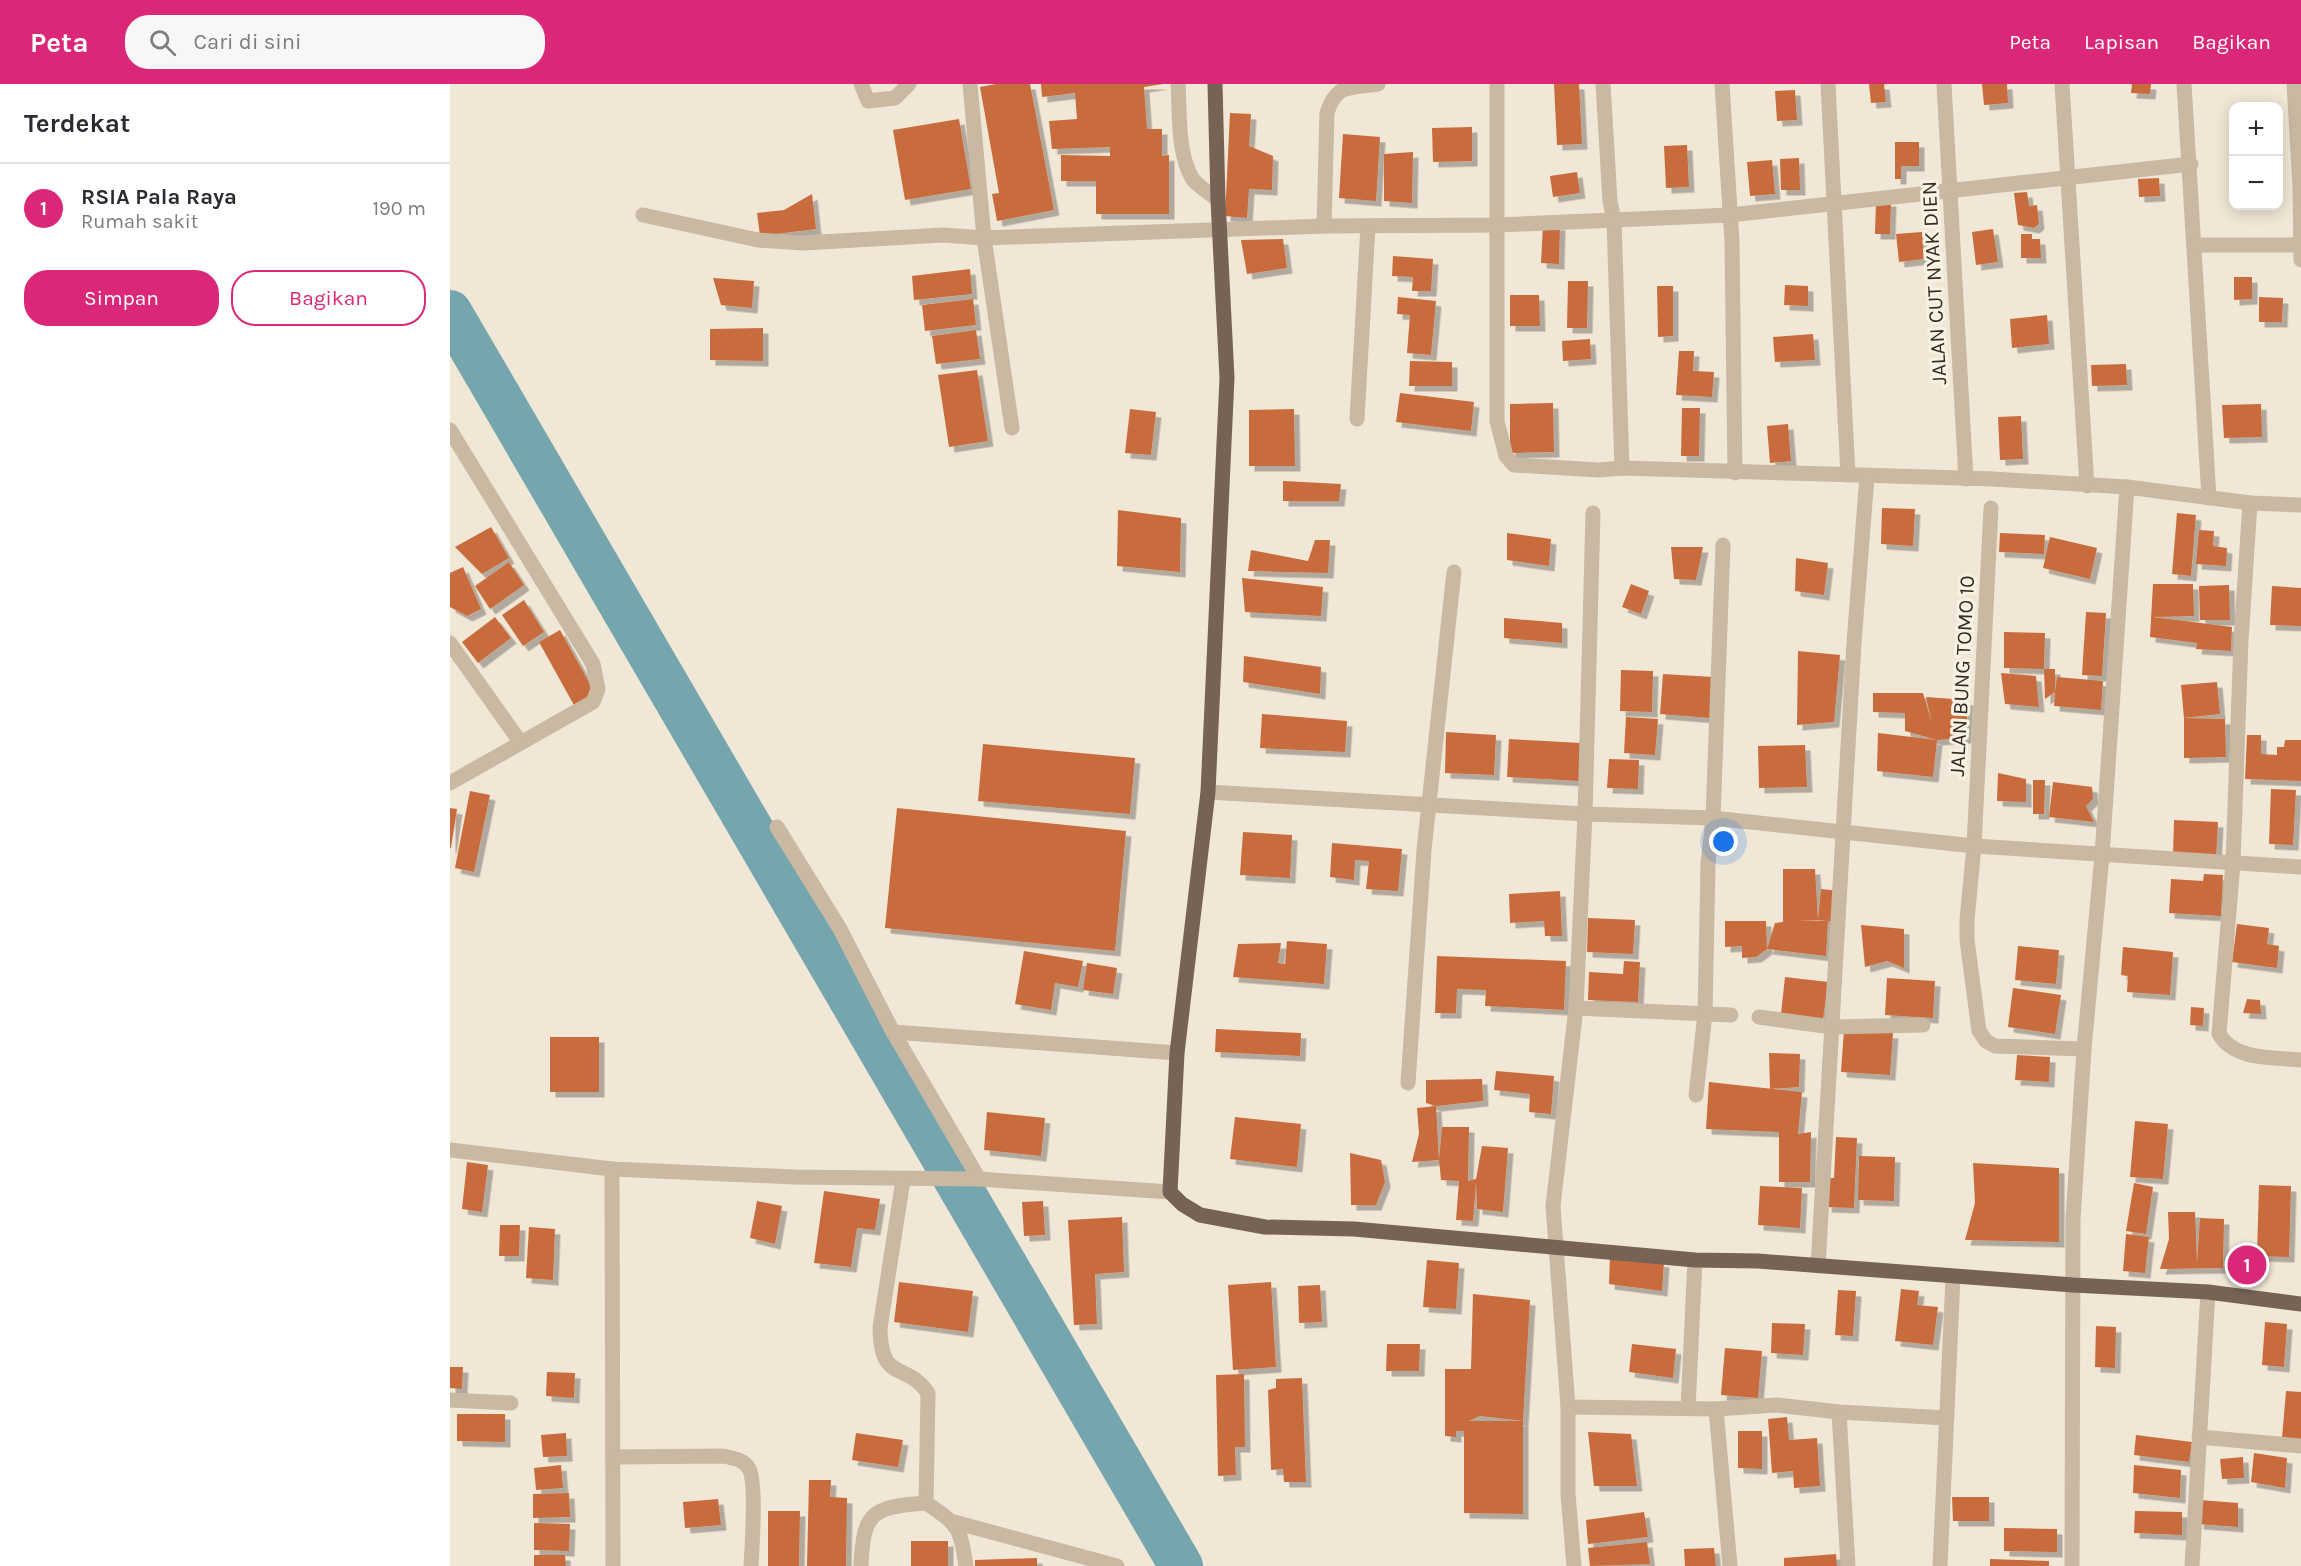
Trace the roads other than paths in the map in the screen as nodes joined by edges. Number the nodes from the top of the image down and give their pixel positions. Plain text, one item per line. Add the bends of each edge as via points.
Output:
1 (861, 84) edge
2 (909, 84) edge
3 (970, 84) edge
4 (1178, 84) edge
5 (1215, 84) edge
6 (1378, 84) edge
7 (1497, 84) edge
8 (1603, 84) edge
9 (1722, 84) edge
10 (1828, 84) edge
11 (1944, 84) edge
12 (2062, 84) edge
13 (2184, 84) edge
14 (2294, 84) edge
15 (2191, 164) junction
16 (2068, 177) junction
17 (2301, 186) edge
18 (1952, 191) junction
19 (1218, 200) junction
20 (1834, 203) junction
21 (1730, 214) junction
22 (643, 215) dead end
23 (1614, 220) junction
24 (1498, 225) junction
25 (1324, 226) junction
26 (1368, 226) junction
27 (1221, 230) junction
28 (984, 238) junction
29 (2195, 245) junction
30 (2300, 245) edge
31 (2301, 260) edge
32 (1357, 419) dead end
33 (1012, 428) dead end
34 (450, 430) edge
35 (1622, 468) junction
36 (1735, 473) junction
37 (1848, 476) junction
38 (1867, 476) junction
39 (1966, 479) junction
40 (2087, 486) junction
41 (2127, 487) junction
42 (2209, 498) junction
43 (2250, 503) junction
44 (2301, 505) edge
45 (1991, 508) dead end
46 (1593, 513) dead end
47 (1723, 545) dead end
48 (1454, 572) dead end
49 (450, 643) edge
50 (521, 743) junction
51 (450, 783) edge
52 (1208, 792) junction
53 (1429, 804) junction
54 (1585, 814) junction
55 (1713, 818) junction
56 (777, 827) dead end
57 (1844, 832) junction
58 (1974, 846) junction
59 (2102, 855) junction
60 (2233, 863) junction
61 (2301, 867) edge
62 (1576, 1008) junction
63 (1706, 1014) junction
64 (1731, 1015) dead end
65 (1759, 1017) dead end
66 (1923, 1025) dead end
67 (1832, 1027) junction
68 (893, 1032) junction
69 (2084, 1049) junction
70 (1176, 1053) junction
71 (2301, 1060) edge
72 (1408, 1083) dead end
73 (1696, 1095) dead end
74 (450, 1150) edge
75 (612, 1169) junction
76 (973, 1179) junction
77 (903, 1180) junction
78 (1170, 1192) junction
79 (1557, 1248) junction
80 (1695, 1260) junction
81 (1818, 1266) junction
82 (1953, 1276) junction
83 (2073, 1285) junction
84 (2208, 1292) junction
85 (2301, 1304) edge
86 (450, 1400) edge
87 (511, 1403) dead end
88 (1568, 1407) junction
89 (1688, 1408) junction
90 (1716, 1409) junction
91 (1839, 1412) junction
92 (1947, 1418) junction
93 (2199, 1437) junction
94 (2301, 1446) edge
95 (614, 1457) junction
96 (926, 1503) junction
97 (954, 1522) junction
98 (613, 1566) edge
99 (752, 1566) edge
100 (861, 1566) edge
101 (966, 1566) edge
102 (1117, 1566) edge
103 (1574, 1566) edge
104 (1730, 1566) edge
105 (1848, 1566) edge
106 (1940, 1566) edge
107 (2072, 1566) edge
108 (2192, 1566) edge

1 - 2 street via 868,101 895,98
3 - 28 street
4 - 19 street via 1185,158 1193,179
5 - 19 main road
6 - 25 street via 1340,90 1330,101
7 - 24 street
8 - 23 street
9 - 21 street
10 - 20 street
11 - 18 street, JALAN CUT NYAK DIEN
12 - 16 street
13 - 15 street
14 - 17 street
15 - 16 street
15 - 29 street
16 - 18 street
16 - 40 street
17 - 30 street
18 - 20 street
18 - 39 street, JALAN CUT NYAK DIEN
19 - 27 main road
20 - 21 street
20 - 37 street
21 - 23 street
21 - 36 street
22 - 28 street via 758,240 803,243 943,235
23 - 24 street
23 - 35 street
24 - 26 street
24 - 35 street via 1497,421 1506,456 1514,465 1524,467
25 - 26 street
25 - 27 street
26 - 32 street
27 - 28 street
27 - 52 main road via 1227,378
28 - 33 street
29 - 30 street
29 - 42 street
30 - 31 street
34 - 50 street via 593,664 597,678 593,702
35 - 36 street
36 - 37 street
37 - 38 street
38 - 39 street
38 - 57 street
39 - 40 street
40 - 41 street
41 - 42 street
41 - 59 street
42 - 43 street
43 - 44 street
43 - 60 street
45 - 58 street, JALAN BUNG TOMO 10
46 - 54 street
47 - 55 street
48 - 53 street
49 - 50 street
50 - 51 street
52 - 53 street
52 - 70 main road
53 - 54 street
53 - 72 street
54 - 55 street
54 - 62 street
55 - 57 street
55 - 63 street via 1708,864
56 - 68 street via 840,929
57 - 58 street
57 - 67 street
58 - 59 street
58 - 69 street, JALAN BUNG TOMO 10 via 1967,940 1981,1036 1995,1046
59 - 60 street
59 - 69 street
60 - 61 street
60 - 71 street via 2219,1034 2224,1043 2247,1055
62 - 63 street
62 - 79 street via 1553,1206
63 - 64 street
63 - 73 street
65 - 67 street
66 - 67 street
67 - 81 street
68 - 70 street
68 - 76 street
69 - 83 street via 2073,1219
70 - 78 main road
74 - 75 street
75 - 77 street
75 - 95 street
76 - 77 street
76 - 78 street
77 - 96 street via 880,1347 890,1367 923,1385 928,1393
78 - 79 main road via 1200,1215 1265,1227 1354,1229
79 - 80 main road
79 - 88 street
80 - 81 main road
80 - 89 street
81 - 82 main road
82 - 83 main road
82 - 92 street
83 - 84 main road
83 - 107 street
84 - 85 main road
84 - 93 street
86 - 87 street
88 - 89 street
88 - 103 street via 1568,1494
89 - 90 street
90 - 91 street via 1777,1405
90 - 104 street
91 - 92 street
91 - 105 street
92 - 106 street
93 - 94 street
93 - 108 street
95 - 98 street
95 - 99 street via 739,1459 749,1468 753,1482
96 - 97 street
96 - 100 street via 878,1511 862,1538
97 - 101 street
97 - 102 street

